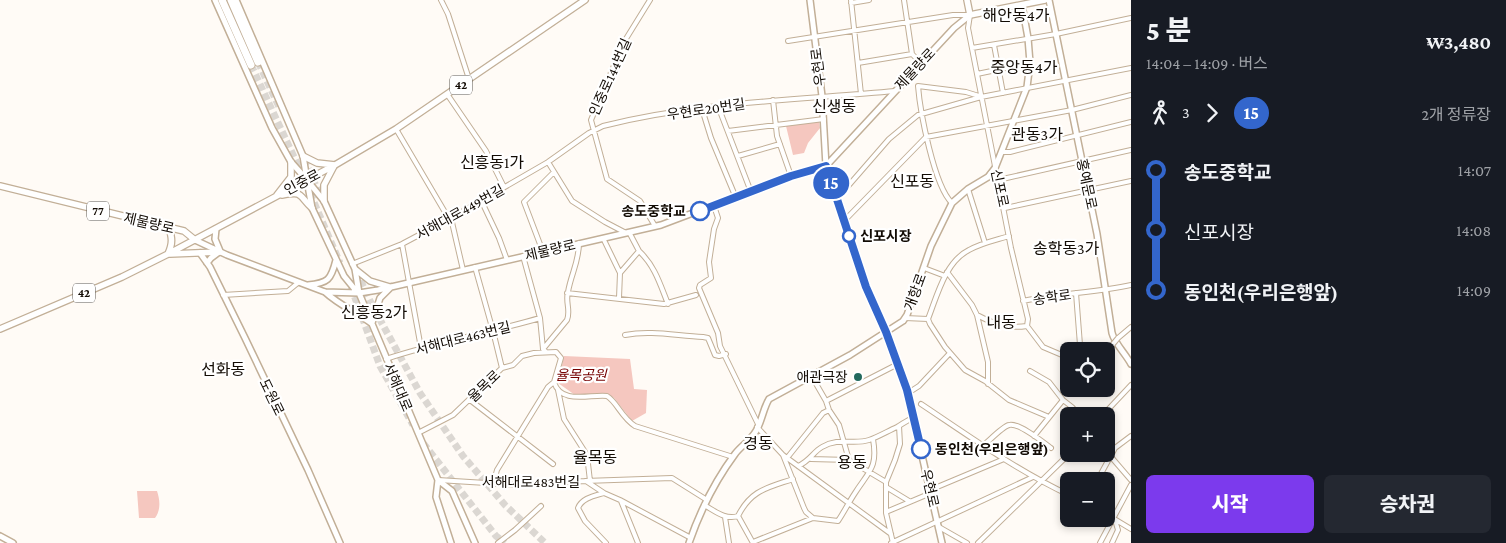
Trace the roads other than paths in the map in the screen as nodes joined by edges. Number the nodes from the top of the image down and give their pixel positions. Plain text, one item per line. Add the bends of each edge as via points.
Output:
1 (215, 0) edge
2 (222, 0) edge
3 (231, 0) edge
4 (236, 0) edge
5 (441, 0) edge
6 (585, 0) edge
7 (650, 0) edge
8 (810, 0) edge
9 (869, 0) edge
10 (904, 0) edge
11 (967, 0) edge
12 (1045, 0) edge
13 (1049, 0) edge
14 (851, 1) edge
15 (1022, 5) junction
16 (970, 15) junction
17 (1131, 18) edge
18 (907, 23) junction
19 (854, 31) junction
20 (1056, 34) junction
21 (815, 37) junction
22 (1028, 38) junction
23 (788, 41) dead end
24 (994, 45) junction
25 (972, 48) junction
26 (912, 54) junction
27 (921, 62) junction
28 (858, 63) junction
29 (1030, 63) junction
30 (1131, 68) edge
31 (999, 70) junction
32 (977, 74) junction
33 (469, 79) junction
34 (1066, 80) junction
35 (1027, 87) junction
36 (895, 91) junction
37 (1003, 93) junction
38 (447, 94) junction
39 (861, 94) junction
40 (822, 96) junction
41 (1131, 96) edge
42 (981, 97) junction
43 (773, 100) junction
44 (718, 106) junction
45 (702, 109) junction
46 (1072, 110) junction
47 (921, 114) junction
48 (824, 119) junction
49 (1014, 119) junction
50 (1131, 122) edge
51 (988, 124) junction
52 (776, 125) junction
53 (396, 129) junction
54 (592, 131) junction
55 (728, 131) junction
56 (926, 136) junction
57 (1077, 136) junction
58 (780, 144) junction
59 (1131, 150) edge
60 (1002, 152) junction
61 (303, 156) junction
62 (738, 156) junction
63 (291, 162) junction
64 (548, 162) junction
65 (1082, 162) junction
66 (334, 165) junction
67 (826, 166) junction
68 (996, 168) junction
69 (554, 172) junction
70 (791, 176) junction
71 (307, 180) junction
72 (998, 180) junction
73 (1131, 181) edge
74 (0, 186) edge
75 (504, 187) junction
76 (968, 189) junction
77 (1088, 190) junction
78 (751, 192) junction
79 (835, 196) junction
80 (275, 197) junction
81 (736, 198) junction
82 (481, 200) junction
83 (324, 201) junction
84 (952, 203) junction
85 (714, 206) junction
86 (312, 208) junction
87 (1004, 208) junction
88 (450, 219) junction
89 (844, 221) junction
90 (655, 226) junction
91 (169, 227) junction
92 (216, 229) junction
93 (628, 232) junction
94 (1009, 236) junction
95 (603, 238) junction
96 (195, 240) junction
97 (985, 243) junction
98 (402, 244) junction
99 (578, 244) junction
100 (220, 252) junction
101 (543, 252) junction
102 (639, 252) junction
103 (200, 253) junction
104 (168, 254) junction
105 (523, 256) junction
106 (336, 260) junction
107 (507, 260) junction
108 (207, 263) junction
109 (354, 267) junction
110 (475, 267) junction
111 (924, 268) junction
112 (463, 270) junction
113 (946, 274) junction
114 (620, 276) junction
115 (299, 282) junction
116 (409, 283) junction
117 (307, 285) junction
118 (1131, 285) edge
119 (390, 287) junction
120 (1107, 289) junction
121 (325, 292) junction
122 (359, 293) junction
123 (567, 293) junction
124 (1076, 293) junction
125 (223, 295) junction
126 (696, 295) dead end
127 (620, 298) junction
128 (1022, 301) junction
129 (668, 304) junction
130 (977, 315) junction
131 (540, 318) junction
132 (905, 318) junction
133 (928, 319) junction
134 (372, 323) junction
135 (1027, 326) junction
136 (1131, 327) edge
137 (0, 329) edge
138 (494, 331) junction
139 (886, 332) junction
140 (625, 335) dead end
141 (1080, 342) edge
142 (1115, 342) edge
143 (421, 348) junction
144 (544, 351) junction
145 (950, 353) junction
146 (726, 354) junction
147 (1060, 354) edge
148 (386, 359) junction
149 (898, 364) junction
150 (1131, 364) edge
151 (502, 368) junction
152 (1030, 371) dead end
153 (811, 375) junction
154 (554, 382) junction
155 (988, 384) junction
156 (1131, 385) edge
157 (558, 390) junction
158 (908, 392) junction
159 (470, 400) junction
160 (1063, 400) junction
161 (826, 401) junction
162 (921, 404) dead end
163 (1073, 407) edge
164 (1110, 407) edge
165 (829, 410) junction
166 (1049, 417) junction
167 (914, 418) junction
168 (758, 425) junction
169 (899, 426) junction
170 (418, 433) junction
171 (518, 436) junction
172 (1034, 436) junction
173 (1131, 436) edge
174 (873, 438) junction
175 (843, 441) junction
176 (984, 445) junction
177 (1051, 448) dead end
178 (1115, 449) edge
179 (733, 457) junction
180 (785, 457) junction
181 (811, 458) junction
182 (1004, 459) junction
183 (849, 460) junction
184 (1061, 462) edge
185 (1115, 462) edge
186 (553, 464) dead end
187 (798, 466) junction
188 (871, 472) junction
189 (1033, 477) junction
190 (793, 479) junction
191 (438, 480) junction
192 (1131, 480) edge
193 (584, 481) junction
194 (590, 481) junction
195 (1042, 481) junction
196 (886, 482) junction
197 (492, 484) junction
198 (1131, 485) edge
199 (886, 487) junction
200 (1060, 490) edge
201 (931, 491) junction
202 (604, 493) junction
203 (620, 500) junction
204 (705, 502) junction
205 (910, 502) junction
206 (849, 503) junction
207 (541, 506) dead end
208 (886, 512) junction
209 (738, 516) junction
210 (1115, 516) edge
211 (725, 517) junction
212 (814, 518) junction
213 (1115, 519) edge
214 (1115, 520) edge
215 (937, 521) junction
216 (939, 527) junction
217 (1109, 527) edge
218 (1131, 529) edge
219 (891, 534) junction
220 (0, 536) edge
221 (690, 541) edge
222 (892, 542) edge
223 (13, 543) edge
224 (340, 543) edge
225 (452, 543) edge
226 (475, 543) edge
227 (498, 543) edge
228 (606, 543) edge
229 (638, 543) edge
230 (729, 543) edge
231 (753, 543) edge
232 (942, 543) edge
233 (967, 543) edge
234 (978, 543) edge
235 (1100, 543) edge
236 (1112, 543) edge

1 - 63 street, 서해대로 via 272,128
2 - 3 highway via 255,64
4 - 61 street, 서해대로
5 - 33 street
6 - 33 main road, 인중로 / 42
7 - 54 street, 인중로144번길 via 624,42 590,120
8 - 21 street, 우현로
9 - 14 street
10 - 18 street
11 - 16 main road, 신포로
12 - 15 main road, 제물량로
13 - 20 street, 홍예문로
14 - 19 street
15 - 16 main road, 제물량로
15 - 22 street
16 - 18 street
16 - 25 street, 신포로 via 968,28
16 - 27 street, 제물량로
17 - 20 street
18 - 19 street
18 - 26 street
19 - 21 street
19 - 28 street
20 - 22 street
20 - 34 street, 홍예문로
21 - 23 street, 우현로
21 - 40 street, 우현로
22 - 24 street
22 - 29 street
24 - 25 street
24 - 31 street
25 - 32 street, 신포로
26 - 27 street
26 - 28 street
27 - 36 street, 제물량로
28 - 39 street
29 - 31 street
29 - 35 street
30 - 34 street
31 - 32 street
31 - 37 street
32 - 42 street, 신포로
33 - 38 main road, 인중로 / 42
34 - 35 street
34 - 46 street, 홍예문로
35 - 37 street
35 - 49 street
36 - 39 street, 우현로
36 - 67 street, 제물량로
37 - 42 street
38 - 53 main road, 인중로 / 42
38 - 75 street via 486,151
39 - 40 street, 우현로
40 - 43 street, 우현로20번길
40 - 48 street, 우현로
41 - 46 street
42 - 47 street
42 - 47 street via 918,86
42 - 51 street, 신포로
43 - 44 street, 우현로20번길
43 - 52 street
44 - 45 street, 우현로20번길
44 - 55 street
45 - 54 street, 우현로20번길 via 620,122
45 - 81 street
46 - 49 street
46 - 57 street, 홍예문로
47 - 56 street
47 - 79 street via 895,134
48 - 52 street
48 - 67 street, 우현로
49 - 51 street
49 - 60 street
50 - 57 street
51 - 56 street
51 - 68 street, 신포로
52 - 55 street
52 - 58 street
53 - 66 main road, 인중로 / 42
53 - 88 street
54 - 64 street, 서해대로449번길
54 - 90 street, 인중로144번길 via 607,179 640,201
55 - 62 street
56 - 84 street via 942,188
56 - 89 street
57 - 60 street
57 - 65 street, 홍예문로
58 - 62 street
58 - 70 street
59 - 65 street
60 - 68 street
61 - 66 main road via 317,163
61 - 71 street, 서해대로
62 - 78 street
63 - 71 street, 서해대로
63 - 80 main road via 291,177
64 - 69 street
64 - 75 street, 서해대로449번길
65 - 72 street
65 - 77 street, 홍예문로
66 - 71 main road, 인중로 / 42
66 - 83 main road via 324,185
67 - 70 street, 제물량로
67 - 79 street, 우현로
68 - 72 street, 신포로
68 - 76 street, 개항로
69 - 93 street via 572,201 604,222
69 - 101 street via 524,202
70 - 78 street, 제물량로
71 - 80 main road, 인중로 / 42
71 - 83 street, 서해대로
71 - 86 street, 서해대로
72 - 87 street, 신포로
73 - 77 street
74 - 91 main road, 제물량로 / 77
75 - 82 street, 서해대로449번길
76 - 84 street, 개항로
76 - 97 street
77 - 87 street
77 - 120 street, 홍예문로
78 - 81 street, 제물량로
79 - 89 street, 우현로
80 - 86 main road via 296,193 302,195
80 - 92 main road, 인중로 / 42
81 - 85 street, 제물량로
82 - 88 street, 서해대로449번길
82 - 107 street
83 - 109 street, 서해대로
84 - 111 street, 개항로
85 - 90 street, 제물량로
85 - 146 street via 718,218 709,262 710,278 699,288
86 - 106 street, 서해대로
87 - 94 street, 신포로
88 - 98 street, 서해대로449번길
88 - 112 street
89 - 139 street, 우현로 via 866,287
90 - 93 street, 제물량로
91 - 96 main road, 제물량로 / 77 via 184,231
91 - 104 main road via 173,240
92 - 96 main road, 인중로 / 42
92 - 100 street via 215,239
93 - 95 street, 제물량로
93 - 102 street
94 - 97 street
94 - 128 street, 신포로
95 - 99 street, 제물량로
95 - 114 street
96 - 100 street, 제물량로
96 - 104 main road, 인중로 / 42
97 - 113 street via 960,255
98 - 109 street, 서해대로449번길
98 - 116 street, 서해대로449번길
99 - 101 street, 제물량로
99 - 123 street via 576,266
100 - 103 main road
100 - 108 street
100 - 115 street, 제물량로
101 - 105 street, 제물량로
102 - 114 street
102 - 129 street via 655,270
103 - 104 main road
103 - 108 street, 도원로
104 - 137 main road, 인중로 / 42
105 - 107 street, 제물량로
105 - 131 street
106 - 117 street via 330,279
106 - 122 street, 서해대로 via 344,276
107 - 110 street, 제물량로
108 - 125 street, 도원로
109 - 119 street via 370,281
109 - 122 street, 서해대로
110 - 112 street, 제물량로
110 - 138 street
111 - 113 street
111 - 132 street, 개항로
112 - 116 street, 제물량로
113 - 130 street
113 - 133 street
114 - 127 street
115 - 117 street, 제물량로
115 - 125 street via 288,290
116 - 119 street, 제물량로
116 - 143 street, 서해대로449번길
117 - 121 street, 제물량로
118 - 120 street, 송학로
119 - 122 street, 제물량로
119 - 134 street via 380,298
120 - 124 street, 송학로
120 - 150 street, 홍예문로 via 1113,337
121 - 122 street, 제물량로
121 - 134 street via 338,304
122 - 134 street, 서해대로
123 - 127 street
123 - 144 street via 570,308 567,320
124 - 128 street, 송학로
124 - 141 street
125 - 224 street, 도원로
126 - 129 street
127 - 129 street
128 - 135 street, 송학로
130 - 135 street via 1011,328
130 - 155 street via 988,362
131 - 138 street, 서해대로463번길
131 - 144 street
132 - 133 street
132 - 139 street, 개항로
133 - 145 street
134 - 148 street, 서해대로
135 - 147 street, 송학로 via 1043,347
136 - 142 street, bridge
138 - 143 street, 서해대로463번길
138 - 151 street
139 - 149 street, 우현로
139 - 153 street, 개항로
140 - 146 street via 660,333 703,337 708,338 715,355
143 - 148 street, 서해대로463번길
144 - 151 street, 율목로 via 522,356 513,365
144 - 154 street via 561,356
145 - 155 street via 966,370
145 - 158 street
146 - 168 street
148 - 170 street, 서해대로
149 - 158 street, 우현로
149 - 161 street
151 - 159 street, 율목로
152 - 160 street via 1049,382
153 - 161 street
153 - 168 street, 개항로 via 769,399
154 - 157 street
154 - 171 street
155 - 166 street via 1009,400
156 - 164 street
157 - 179 street via 571,397 607,396 635,426
157 - 194 street via 567,426 587,455
158 - 167 street, 우현로
159 - 170 street, 율목로 via 448,419
159 - 171 street
160 - 163 street
160 - 166 street
161 - 165 street
162 - 176 street
165 - 175 street via 839,425
165 - 180 street
166 - 172 street
167 - 169 street
167 - 201 street, 우현로
168 - 179 street, 개항로
168 - 180 street
169 - 174 street
169 - 196 street via 900,444
170 - 191 street, 서해대로
171 - 186 street
171 - 197 street
172 - 176 street via 1010,425
172 - 177 street
173 - 178 street
174 - 175 street via 863,442
174 - 188 street
175 - 181 street via 822,447
175 - 183 street
176 - 182 street
179 - 204 street, 개항로
180 - 187 street
180 - 190 street
181 - 183 street
181 - 187 street
182 - 189 street
182 - 201 street
183 - 188 street
184 - 195 street
185 - 192 street
187 - 206 street
188 - 196 street
188 - 206 street
189 - 195 street
189 - 215 street
190 - 209 street via 753,494
190 - 212 street via 806,512
191 - 197 street, 서해대로483번길
191 - 225 street, 서해대로 via 436,497
191 - 226 street, 서해대로 via 452,491
193 - 194 street
193 - 197 street, 서해대로483번길
193 - 202 street, 서해대로483번길
194 - 204 street via 672,478
195 - 200 street
195 - 234 street
196 - 199 street
198 - 210 street
199 - 205 street
199 - 208 street
201 - 205 street
201 - 215 street, 우현로
202 - 203 street, 서해대로483번길
202 - 228 street via 585,500 578,508 585,521
203 - 221 street, 서해대로483번길
203 - 229 street
204 - 211 street
204 - 221 street, 개항로
205 - 208 street
206 - 212 street via 838,521
206 - 219 street
207 - 227 street
208 - 219 street
209 - 211 street
209 - 231 street
211 - 230 street
212 - 231 street
213 - 218 street
214 - 236 street via 1118,530
215 - 216 street, 우현로
215 - 222 street
216 - 232 street, 우현로
216 - 233 street
217 - 235 street
219 - 222 street
220 - 223 street

